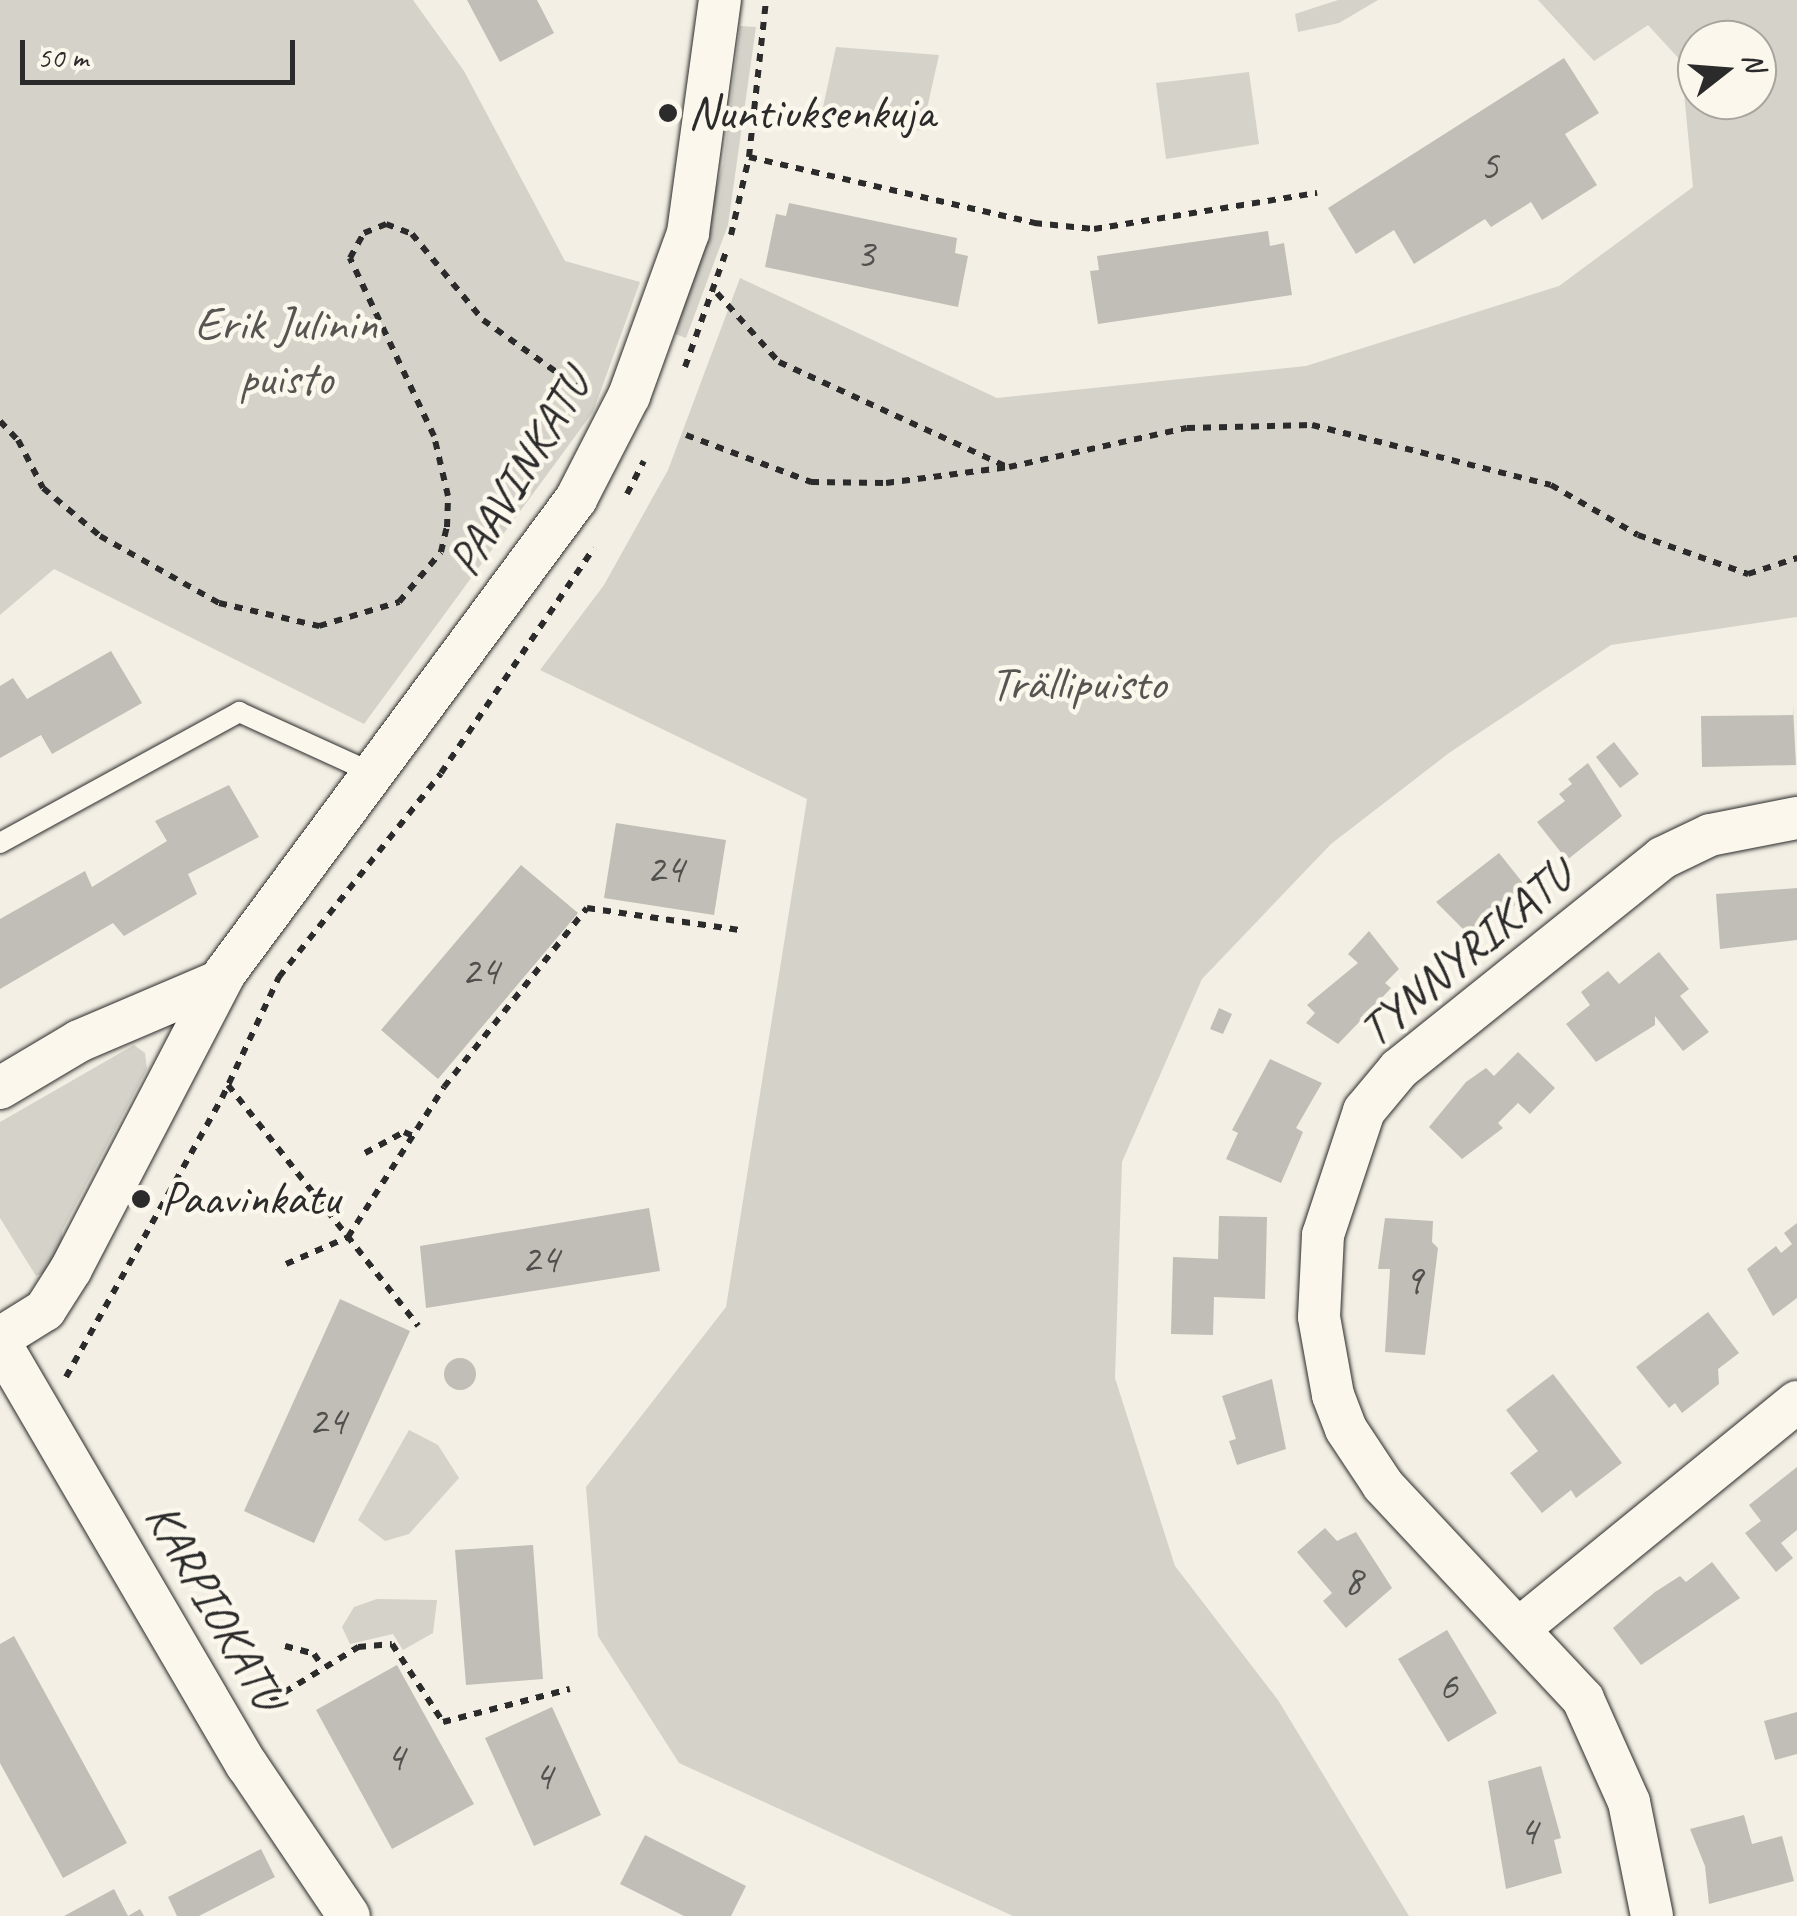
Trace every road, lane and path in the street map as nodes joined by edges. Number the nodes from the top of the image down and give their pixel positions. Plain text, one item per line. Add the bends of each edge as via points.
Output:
1 (720, 0) edge
2 (749, 158) dead end
3 (1317, 193) dead end
4 (717, 293) dead end
5 (576, 386) dead end
6 (0, 421) edge
7 (686, 436) dead end
8 (1008, 468) junction
9 (1797, 558) edge
10 (375, 774) junction
11 (1797, 818) edge
12 (0, 843) edge
13 (739, 930) dead end
14 (220, 981) junction
15 (140, 1016) junction
16 (184, 1062) junction
17 (228, 1085) dead end
18 (0, 1088) edge
19 (413, 1136) junction
20 (365, 1154) dead end
21 (348, 1237) junction
22 (286, 1264) dead end
23 (418, 1326) dead end
24 (0, 1341) edge
25 (1797, 1402) edge
26 (1521, 1627) junction
27 (286, 1646) dead end
28 (323, 1667) junction
29 (570, 1689) dead end
30 (256, 1710) dead end
31 (349, 1916) edge
32 (1652, 1916) edge

1 - 10 street, PAAVINKATU via 688,233 630,396 535,560
2 - 3 path via 1034,223 1094,229
4 - 8 path via 779,362
5 - 6 path via 483,320 412,234 386,224 364,234 350,258 434,436 448,496 447,526 441,552 399,602 319,626 218,603 100,536 44,488
7 - 8 path via 811,482 886,483
8 - 9 path via 1187,428 1312,425 1551,485 1638,535 1748,574
10 - 12 lane via 239,712
10 - 14 street, PAAVINKATU
11 - 26 street, TYNNYRIKATU via 1710,835 1662,858 1400,1069 1364,1112 1345,1153 1318,1276 1333,1396 1360,1456 1382,1485
13 - 19 path via 587,908
14 - 15 street, PAAVINKATU
14 - 16 street, PAAVINKATU
15 - 16 street via 168,1054
15 - 18 street, PAAVINKATU via 78,1041
16 - 24 street, PAAVINKATU via 44,1310
17 - 21 path
19 - 20 path via 404,1132
19 - 21 path
21 - 22 path
21 - 23 path
24 - 31 street, KARPIOKATU via 247,1765
25 - 26 street
26 - 32 street, TYNNYRIKATU via 1574,1688 1602,1736 1629,1802
27 - 28 path via 314,1654
28 - 29 path via 358,1647 392,1644 443,1722
28 - 30 path

